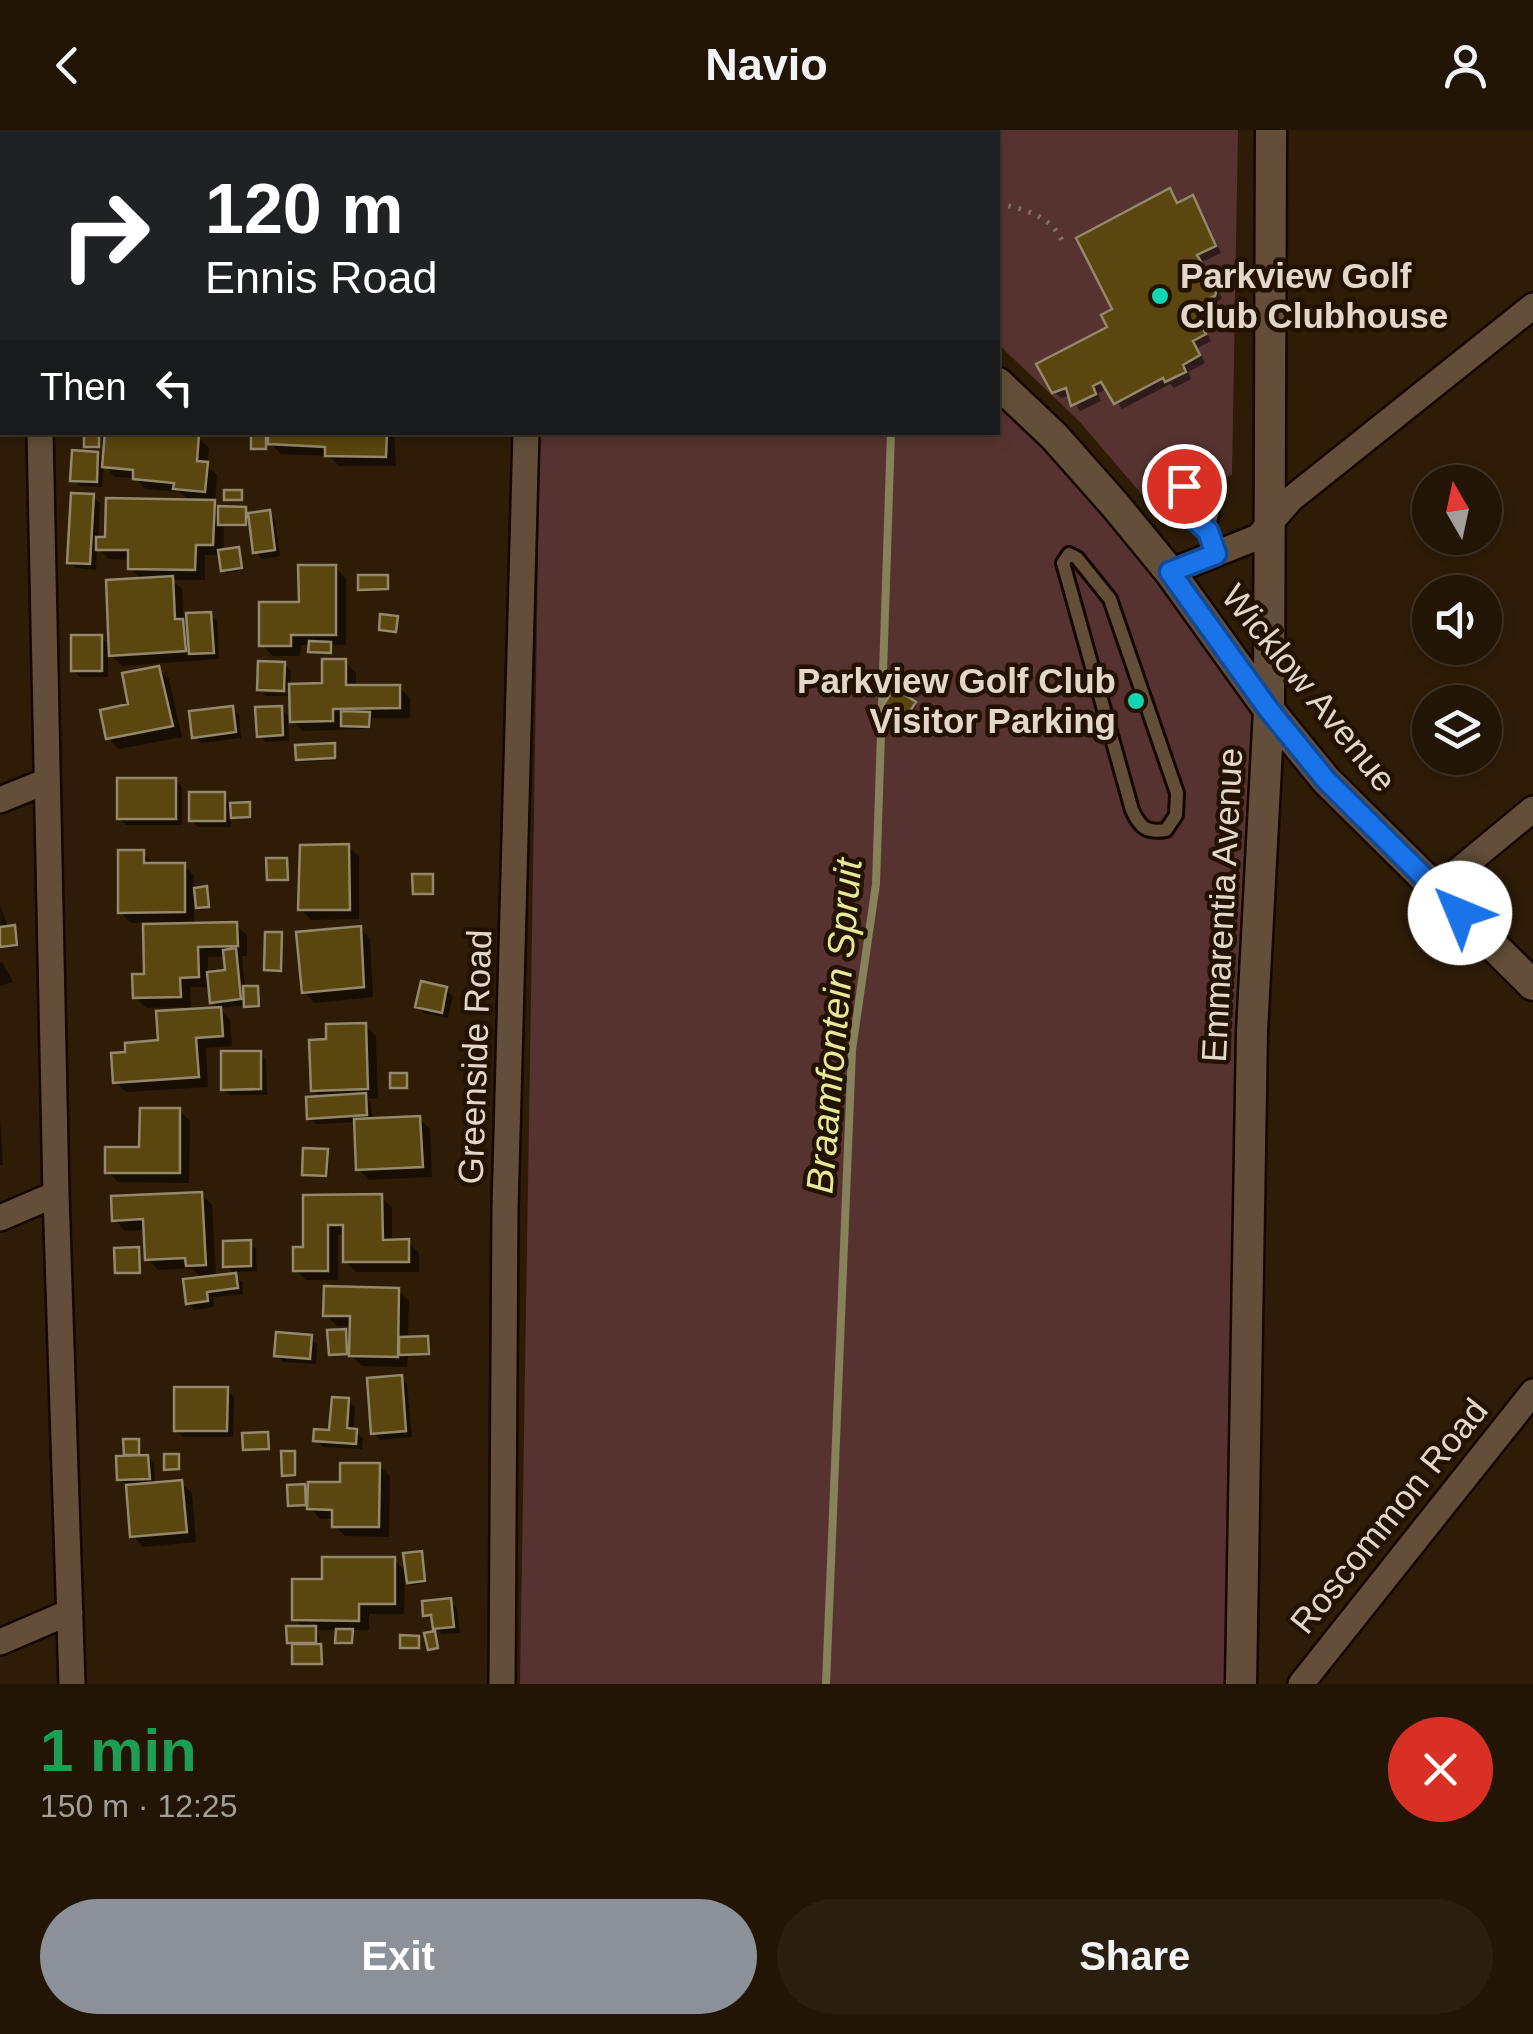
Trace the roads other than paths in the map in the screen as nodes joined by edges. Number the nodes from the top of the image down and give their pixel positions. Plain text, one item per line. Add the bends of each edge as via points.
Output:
1 (1272, 130) edge
2 (1533, 306) edge
3 (1000, 385) edge
4 (40, 435) edge
5 (526, 435) edge
6 (1202, 482) dead end
7 (1184, 486) dead end
8 (1268, 526) junction
9 (1212, 542) junction
10 (1170, 572) junction
11 (1115, 596) joint
12 (1269, 710) junction
13 (47, 781) junction
14 (0, 800) edge
15 (1533, 810) edge
16 (1436, 889) junction
17 (1533, 985) edge
18 (56, 1194) junction
19 (0, 1218) edge
20 (1533, 1392) edge
21 (70, 1612) junction
22 (0, 1642) edge
23 (72, 1684) edge
24 (502, 1684) edge
25 (1241, 1684) edge
26 (1301, 1684) edge

1 - 8 street, Emmarentia Avenue
2 - 8 street via 1291,499
3 - 10 street, Wicklow Avenue via 1082,466
4 - 13 street
5 - 24 street, Greenside Road via 506,1208
6 - 9 lane
7 - 9 lane via 1194,519
8 - 9 street via 1258,537
8 - 12 street, Emmarentia Avenue
9 - 10 street
10 - 12 street, Wicklow Avenue
11 - 11 lane via 1076,558 1064,557 1132,810 1143,828 1166,830 1176,816 1177,794
12 - 16 street, Wicklow Avenue via 1326,780
12 - 25 street, Emmarentia Avenue via 1252,1031
13 - 14 street
13 - 18 street
15 - 16 street
16 - 17 street, Wicklow Avenue
18 - 19 street
18 - 21 street
20 - 26 street, Roscommon Road
21 - 22 street
21 - 23 street

